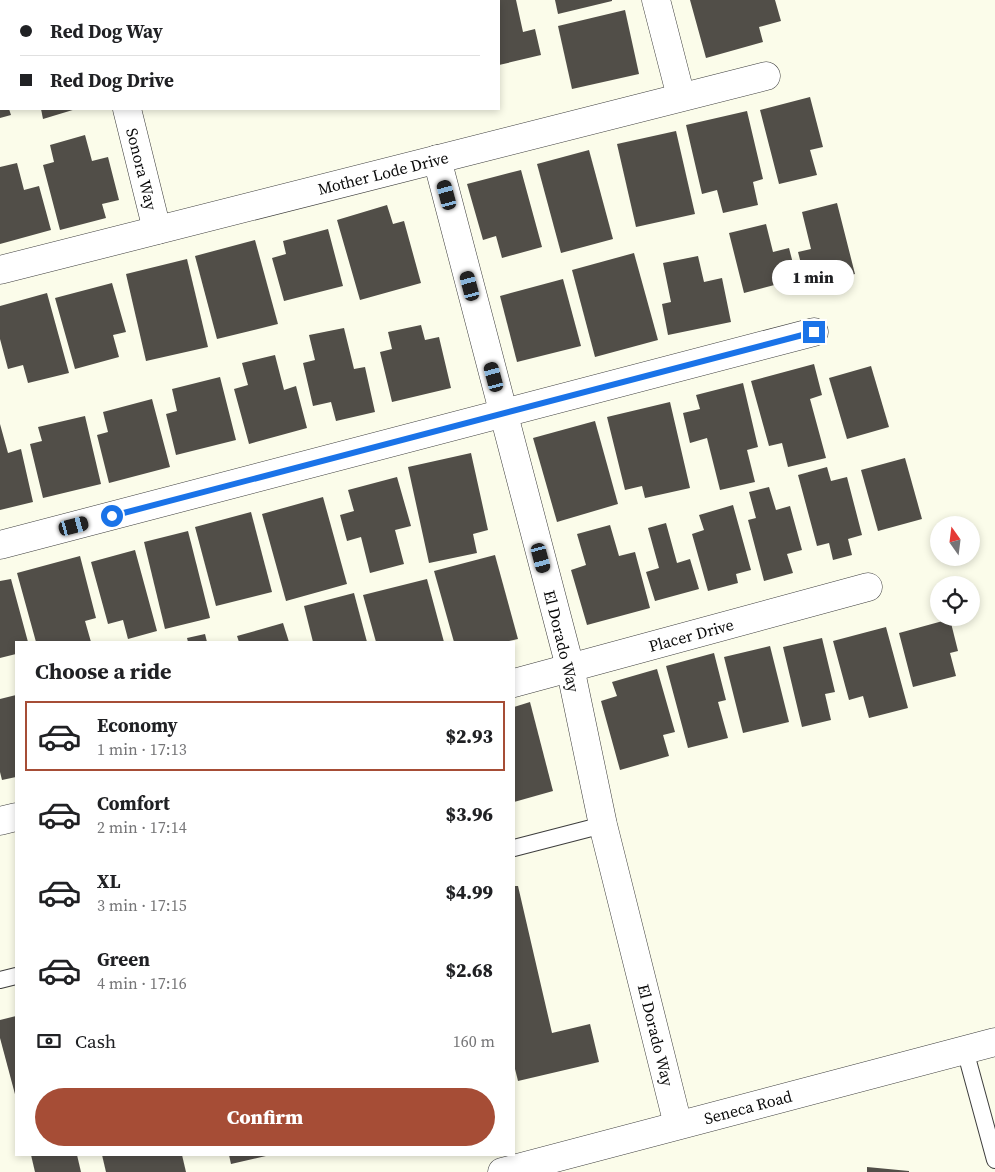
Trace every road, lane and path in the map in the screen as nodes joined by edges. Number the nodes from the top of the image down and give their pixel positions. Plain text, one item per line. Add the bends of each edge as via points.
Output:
1 (656, 0) edge
2 (766, 76) dead end
3 (681, 97) junction
4 (127, 110) edge
5 (437, 159) junction
6 (157, 230) junction
7 (0, 270) edge
8 (814, 332) dead end
9 (503, 413) junction
10 (0, 545) edge
11 (868, 587) dead end
12 (570, 667) junction
13 (515, 682) edge
14 (15, 817) edge
15 (0, 821) edge
16 (603, 825) junction
17 (515, 848) edge
18 (15, 976) edge
19 (0, 980) edge
20 (995, 1042) edge
21 (965, 1050) junction
22 (678, 1125) junction
23 (995, 1160) edge
24 (506, 1172) edge

1 - 3 street
2 - 3 street, Mother Lode Drive
3 - 5 street, Mother Lode Drive
4 - 6 street, Sonora Way
5 - 6 street, Mother Lode Drive
5 - 9 street, El Dorado Way
6 - 7 street, Mother Lode Drive
8 - 9 street
9 - 10 street
9 - 12 street, El Dorado Way
11 - 12 street, Placer Drive
12 - 13 street, Placer Drive
12 - 16 street, El Dorado Way
14 - 15 street
16 - 17 lane
16 - 22 street, El Dorado Way
18 - 19 lane
20 - 21 street, Seneca Road
21 - 22 street, Seneca Road
21 - 23 lane
22 - 24 street, Seneca Road

